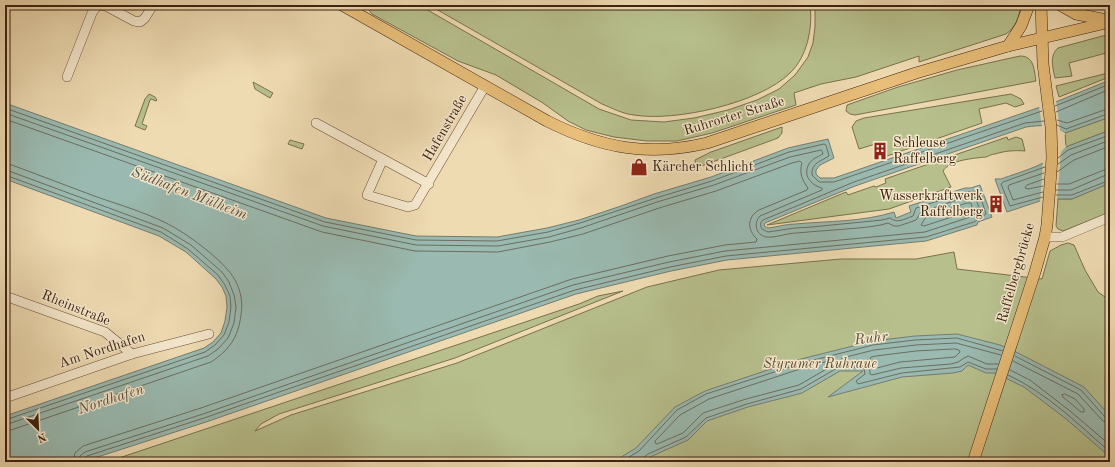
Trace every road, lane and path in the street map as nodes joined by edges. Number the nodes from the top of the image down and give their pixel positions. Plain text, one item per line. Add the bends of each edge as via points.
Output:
1 (101, 5) edge
2 (153, 5) edge
3 (342, 5) edge
4 (1029, 5) edge
5 (1032, 5) edge
6 (1041, 5) edge
7 (1060, 5) edge
8 (1110, 21) edge
9 (1041, 38) junction
10 (1008, 46) junction
11 (67, 77) dead end
12 (485, 86) junction
13 (316, 123) dead end
14 (384, 159) junction
15 (429, 184) junction
16 (1110, 217) edge
17 (1045, 237) junction
18 (5, 296) edge
19 (209, 334) dead end
20 (132, 354) junction
21 (5, 398) edge
22 (973, 462) edge

1 - 2 street via 140,22
1 - 11 street via 92,13
3 - 12 main road, Ruhrorter Straße
4 - 10 main road via 1021,26
5 - 9 main road
6 - 9 main road
7 - 8 main road via 1076,14
8 - 9 main road, Ruhrorter Straße
9 - 10 main road, Ruhrorter Straße
9 - 17 main road, Raffelbergbrücke via 1052,158
10 - 12 main road, Ruhrorter Straße via 916,73 707,143 688,148 662,150 595,142 564,130
12 - 15 street, Hafenstraße
13 - 14 street, Hafenstraße
14 - 15 street, Hafenstraße
14 - 15 street, Hafenstraße via 367,195 412,207
16 - 17 street via 1062,236
17 - 22 main road, Raffelbergbrücke
18 - 20 street, Rheinstraße via 105,332
19 - 20 street, Am Nordhafen
20 - 21 street, Am Nordhafen

